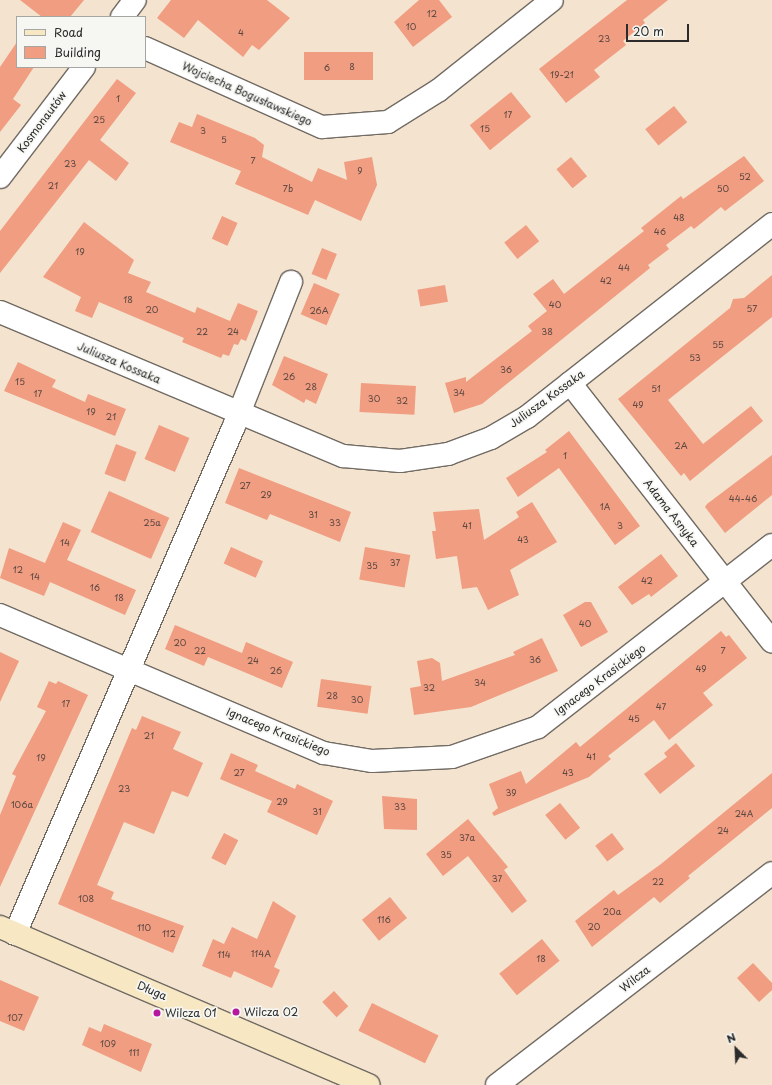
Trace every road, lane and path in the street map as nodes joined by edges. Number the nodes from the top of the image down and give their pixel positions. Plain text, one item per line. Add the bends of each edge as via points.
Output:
1 (135, 0) edge
2 (552, 0) edge
3 (123, 16) edge
4 (146, 48) edge
5 (83, 68) edge
6 (0, 177) edge
7 (772, 224) edge
8 (291, 282) dead end
9 (0, 312) edge
10 (570, 383) junction
11 (238, 414) junction
12 (772, 545) edge
13 (725, 582) junction
14 (0, 615) edge
15 (772, 642) edge
16 (128, 670) junction
17 (772, 873) edge
18 (7, 930) edge
19 (369, 1085) edge
20 (497, 1085) edge

1 - 3 street
2 - 4 street, Wojciecha Bogusławskiego via 439,90 388,122 322,126
5 - 6 street, Kosmonautów
7 - 10 street, Juliusza Kossaka
8 - 11 street
9 - 11 street, Juliusza Kossaka
10 - 11 street, Juliusza Kossaka via 526,417 491,438 448,454 400,461 343,456
10 - 13 street, Adama Asnyka
11 - 16 street
12 - 13 street, Ignacego Krasickiego
13 - 15 street, Adama Asnyka
13 - 16 street, Ignacego Krasickiego via 538,727 452,757 372,761 324,753
14 - 16 street, Ignacego Krasickiego
16 - 18 street
17 - 20 street, Wilcza
18 - 19 street, Długa

